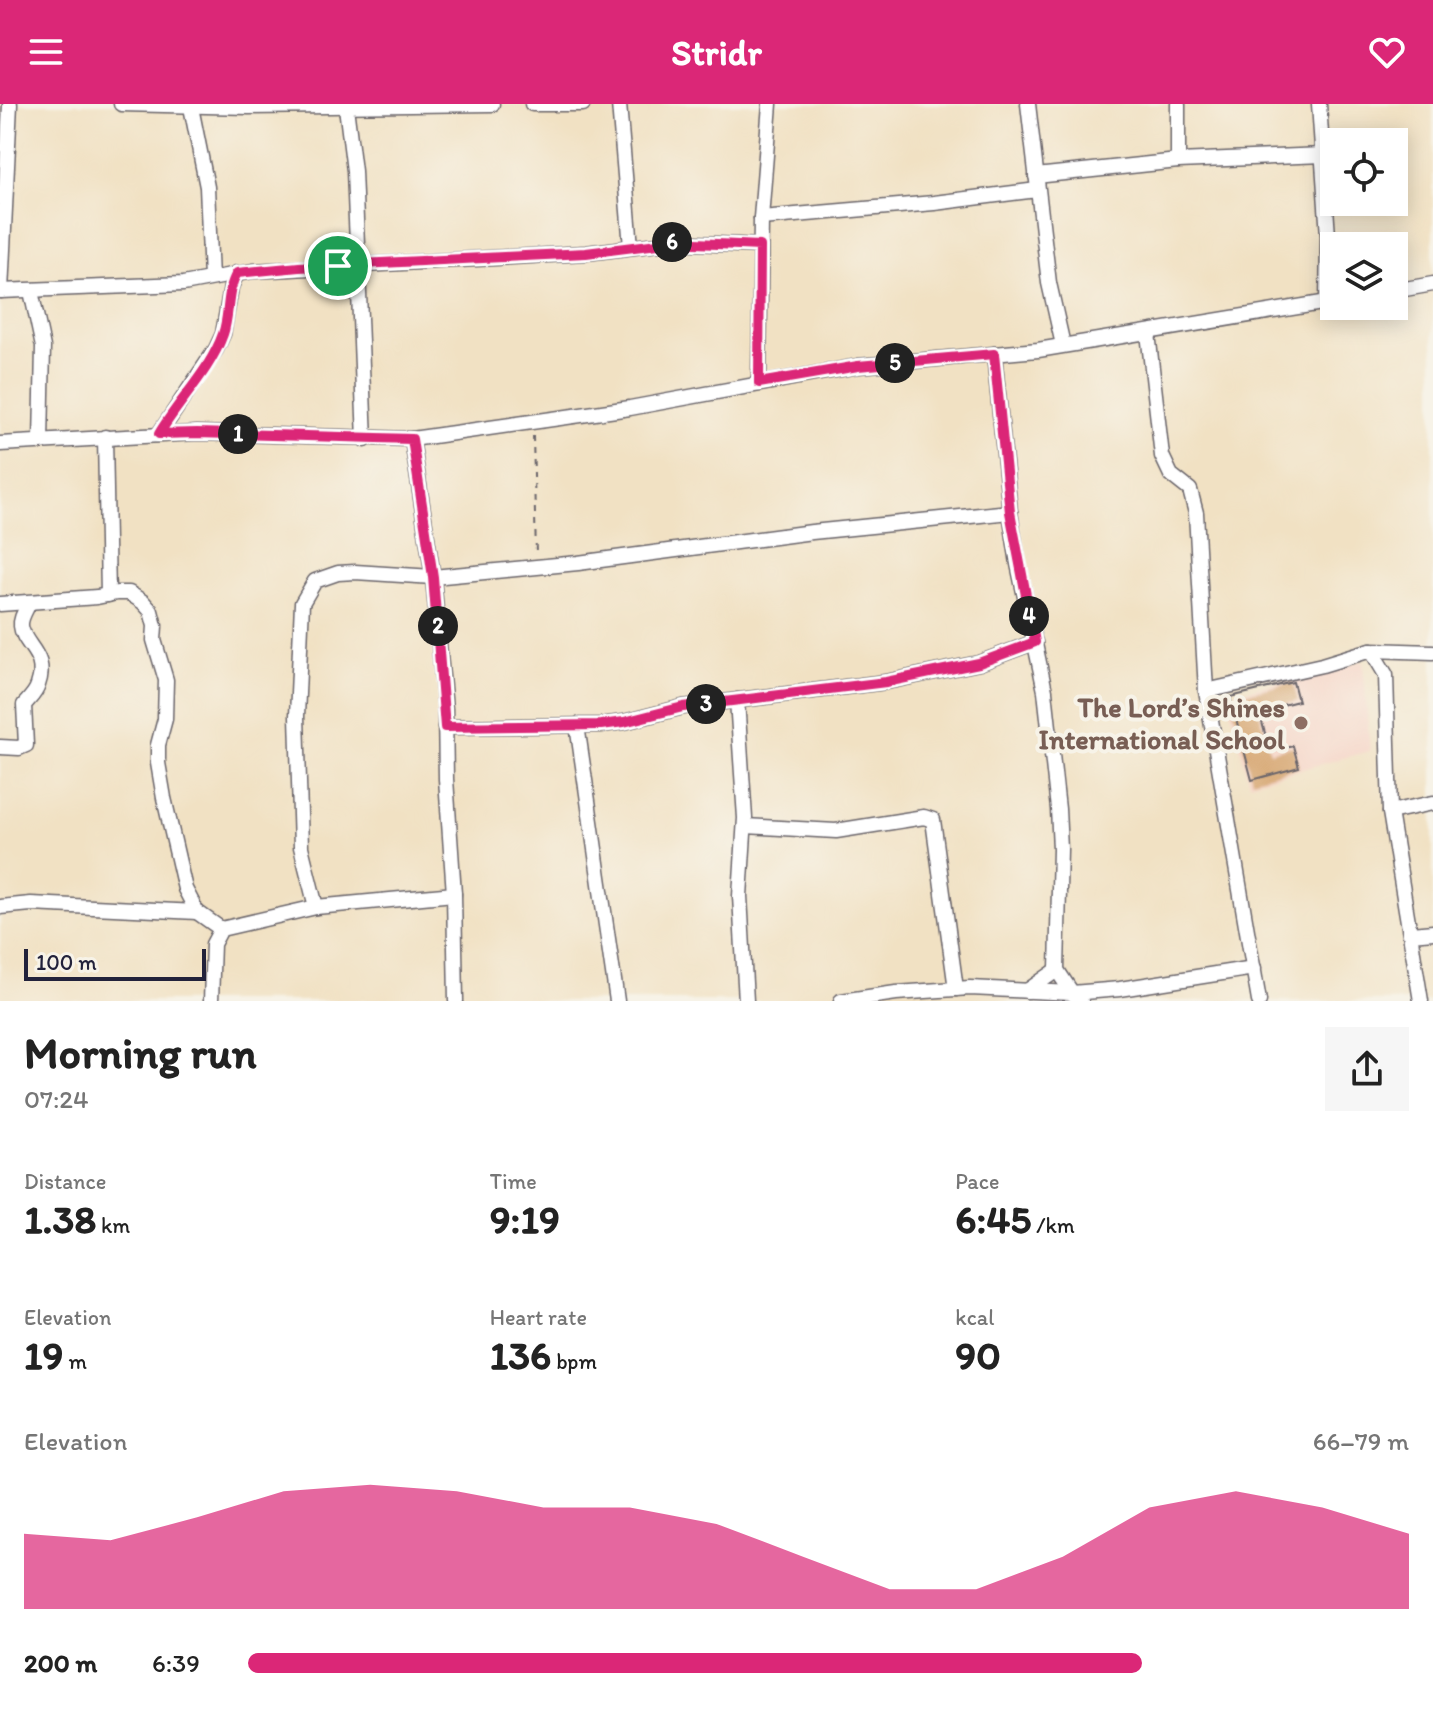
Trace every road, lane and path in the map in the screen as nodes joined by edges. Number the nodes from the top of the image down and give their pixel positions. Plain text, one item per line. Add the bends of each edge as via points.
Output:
1 (10, 104) edge
2 (121, 104) edge
3 (492, 104) edge
4 (532, 104) edge
5 (583, 104) edge
6 (619, 104) edge
7 (770, 104) edge
8 (1028, 104) edge
9 (1178, 104) edge
10 (1319, 104) edge
11 (249, 106) edge
12 (191, 107) junction
13 (346, 107) junction
14 (1321, 128) edge
15 (1320, 155) edge
16 (1178, 161) junction
17 (1036, 183) junction
18 (761, 218) junction
19 (760, 246) junction
20 (631, 247) junction
21 (358, 265) junction
22 (237, 273) junction
23 (211, 278) junction
24 (1433, 284) edge
25 (1408, 288) edge
26 (0, 291) edge
27 (31, 291) junction
28 (1320, 304) edge
29 (1148, 333) junction
30 (1063, 345) junction
31 (994, 354) junction
32 (759, 383) junction
33 (533, 423) junction
34 (159, 434) junction
35 (105, 437) junction
36 (412, 439) junction
37 (365, 440) junction
38 (41, 442) junction
39 (0, 444) edge
40 (1010, 512) junction
41 (537, 567) junction
42 (433, 577) junction
43 (108, 595) junction
44 (29, 603) junction
45 (0, 604) edge
46 (1035, 642) junction
47 (1371, 650) junction
48 (1433, 652) edge
49 (1206, 691) junction
50 (737, 700) junction
51 (577, 725) junction
52 (445, 727) junction
53 (0, 747) edge
54 (1433, 803) edge
55 (1390, 812) junction
56 (745, 826) junction
57 (454, 894) junction
58 (0, 907) edge
59 (316, 907) junction
60 (197, 912) junction
61 (221, 929) junction
62 (1433, 932) edge
63 (1411, 934) junction
64 (1254, 968) junction
65 (1057, 970) junction
66 (1027, 991) junction
67 (965, 993) edge
68 (1117, 995) edge
69 (1076, 997) edge
70 (211, 1001) edge
71 (456, 1001) edge
72 (617, 1001) edge
73 (746, 1001) edge
74 (841, 1001) edge
75 (1259, 1001) edge
76 (1421, 1001) edge

1 - 26 street
2 - 12 street
3 - 13 street
4 - 5 street
6 - 20 street
7 - 18 street
8 - 17 street
9 - 16 street
10 - 14 street
11 - 12 street
11 - 13 street
12 - 23 street via 207,187
13 - 21 street
15 - 16 street
16 - 17 street
17 - 18 street via 934,203
17 - 30 street
18 - 19 street
19 - 20 street via 674,242
19 - 32 street
20 - 21 street
21 - 22 street
21 - 37 street
22 - 23 street
22 - 34 street via 216,349
23 - 27 street
24 - 25 street
26 - 27 street
27 - 38 street via 43,347
28 - 29 street
29 - 30 street
29 - 49 street via 1162,456 1171,475 1190,490 1196,513
30 - 31 street
31 - 32 street via 858,366
31 - 40 street
32 - 33 street
33 - 36 street
33 - 41 path
34 - 35 street
34 - 37 street
35 - 38 street
35 - 43 street
36 - 37 street
36 - 42 street
38 - 39 street
40 - 41 street
40 - 46 street
41 - 42 street
42 - 52 street
42 - 59 street via 338,573 315,581 302,603 297,716 301,847
43 - 44 street
43 - 60 street via 129,593 151,611 166,680 158,763 185,889
44 - 45 street
44 - 53 street via 21,627 37,654 40,680 24,705 26,745
46 - 50 street via 979,663 886,682
46 - 65 street via 1058,809
47 - 48 street
47 - 49 street
47 - 55 street via 1386,675
49 - 64 street
50 - 51 street via 624,722
50 - 56 street
51 - 52 street
51 - 72 street
52 - 57 street
54 - 55 street
55 - 63 street
56 - 67 street via 825,831 933,820
56 - 73 street via 740,896
57 - 59 street
57 - 71 street
58 - 60 street
59 - 61 street
60 - 61 street
61 - 70 street via 213,944
62 - 63 street
63 - 76 street
64 - 68 street
64 - 75 street
65 - 66 street
65 - 69 street
66 - 67 street
66 - 69 street
67 - 74 street via 896,993
68 - 69 street

